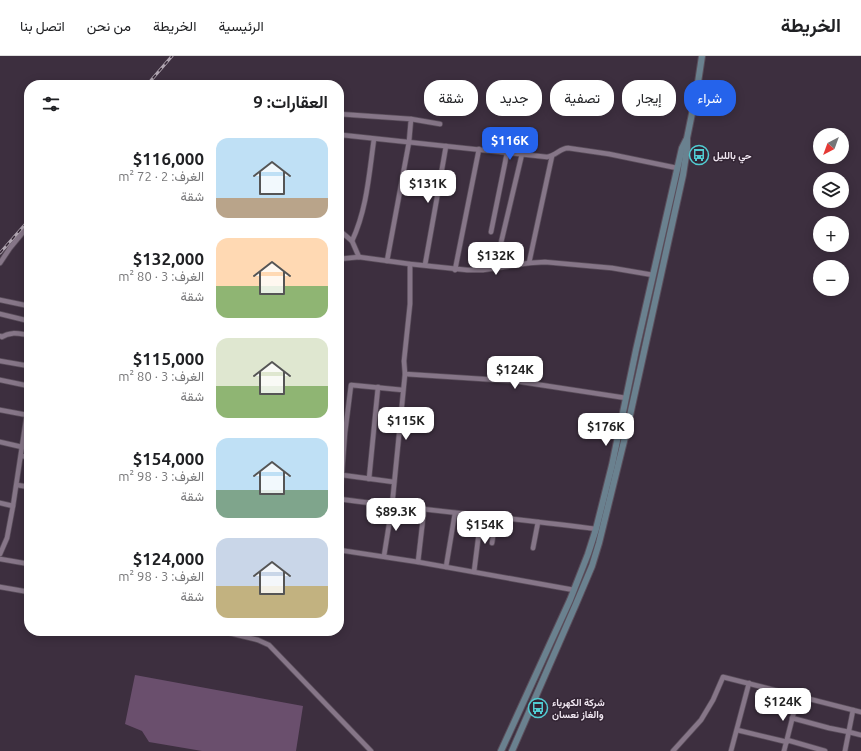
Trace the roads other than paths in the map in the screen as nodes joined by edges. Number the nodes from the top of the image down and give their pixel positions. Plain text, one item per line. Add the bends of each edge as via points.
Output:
1 (702, 56) edge
2 (344, 114) edge
3 (411, 119) junction
4 (440, 124) dead end
5 (344, 135) edge
6 (687, 138) junction
7 (374, 139) junction
8 (409, 142) junction
9 (446, 146) junction
10 (479, 149) junction
11 (507, 153) junction
12 (522, 154) junction
13 (552, 156) junction
14 (678, 168) junction
15 (24, 231) edge
16 (491, 232) dead end
17 (344, 234) edge
18 (352, 241) junction
19 (359, 257) junction
20 (344, 258) edge
21 (386, 261) junction
22 (0, 263) edge
23 (529, 263) junction
24 (410, 264) junction
25 (424, 265) junction
26 (495, 268) junction
27 (455, 270) junction
28 (653, 275) junction
29 (0, 300) edge
30 (24, 305) edge
31 (0, 314) edge
32 (24, 320) edge
33 (24, 334) edge
34 (0, 336) edge
35 (0, 362) edge
36 (24, 365) edge
37 (405, 374) junction
38 (0, 380) edge
39 (24, 385) edge
40 (378, 387) junction
41 (403, 390) junction
42 (626, 398) junction
43 (0, 410) edge
44 (24, 415) edge
45 (24, 435) edge
46 (0, 442) edge
47 (22, 447) junction
48 (344, 447) edge
49 (20, 456) junction
50 (24, 456) edge
51 (344, 475) edge
52 (369, 479) junction
53 (394, 482) junction
54 (17, 485) junction
55 (24, 486) edge
56 (344, 500) edge
57 (0, 503) edge
58 (13, 506) junction
59 (392, 506) junction
60 (424, 510) junction
61 (455, 513) junction
62 (481, 516) junction
63 (496, 517) junction
64 (538, 522) junction
65 (596, 529) junction
66 (492, 543) dead end
67 (533, 548) dead end
68 (344, 551) edge
69 (0, 554) edge
70 (384, 556) junction
71 (0, 559) edge
72 (418, 562) junction
73 (24, 563) edge
74 (446, 567) junction
75 (474, 572) junction
76 (0, 587) edge
77 (574, 590) junction
78 (24, 591) edge
79 (242, 636) edge
80 (749, 683) junction
81 (798, 696) junction
82 (854, 710) junction
83 (861, 712) edge
84 (792, 718) junction
85 (737, 730) junction
86 (850, 732) junction
87 (861, 735) edge
88 (787, 741) junction
89 (371, 751) edge
90 (501, 751) edge
91 (512, 751) edge
92 (673, 751) edge
93 (731, 751) edge
94 (784, 751) edge
95 (825, 751) edge
96 (845, 751) edge

1 - 6 main road via 698,89
2 - 3 street
3 - 4 street
3 - 8 street
5 - 7 street
6 - 14 main road
6 - 91 main road via 678,196 600,543
7 - 8 street
7 - 18 street via 364,206
8 - 9 street
8 - 21 street
9 - 10 street
9 - 25 street
10 - 11 street
10 - 27 street
11 - 12 street
11 - 16 street
12 - 13 street
12 - 26 street
13 - 14 street via 568,148
13 - 23 street
14 - 28 main road
15 - 22 street
17 - 18 street
18 - 19 street
19 - 20 street
19 - 21 street
21 - 24 street
23 - 26 street
23 - 28 street via 612,268
24 - 25 street
24 - 37 street
25 - 27 street
26 - 27 street
28 - 42 main road
29 - 30 street
31 - 32 street
33 - 34 street via 10,333
35 - 36 street
37 - 41 street
37 - 42 street via 514,381
38 - 39 street
40 - 41 street
40 - 48 street via 351,385
40 - 52 street
41 - 53 street
42 - 65 main road
43 - 44 street
45 - 47 street
46 - 47 street
47 - 49 street
49 - 50 street
49 - 54 street
51 - 52 street
52 - 53 street
53 - 59 street
54 - 55 street
54 - 58 street
56 - 59 street
57 - 58 street
58 - 69 street
59 - 60 street
59 - 70 street
60 - 61 street
60 - 72 street
61 - 62 street
61 - 74 street
62 - 63 street
62 - 75 street
63 - 64 street
63 - 66 street
64 - 65 street
64 - 67 street
65 - 77 main road
68 - 70 street
70 - 72 street
71 - 73 street
72 - 74 street
74 - 75 street
75 - 77 street
76 - 78 street
77 - 90 main road
79 - 89 street via 269,645
80 - 81 street
80 - 85 street
80 - 92 street via 723,677 704,716
81 - 82 street
81 - 84 street
82 - 83 street
82 - 86 street
84 - 86 street
84 - 88 street
85 - 88 street
85 - 93 street
86 - 87 street
86 - 96 street
88 - 94 street
88 - 95 street

